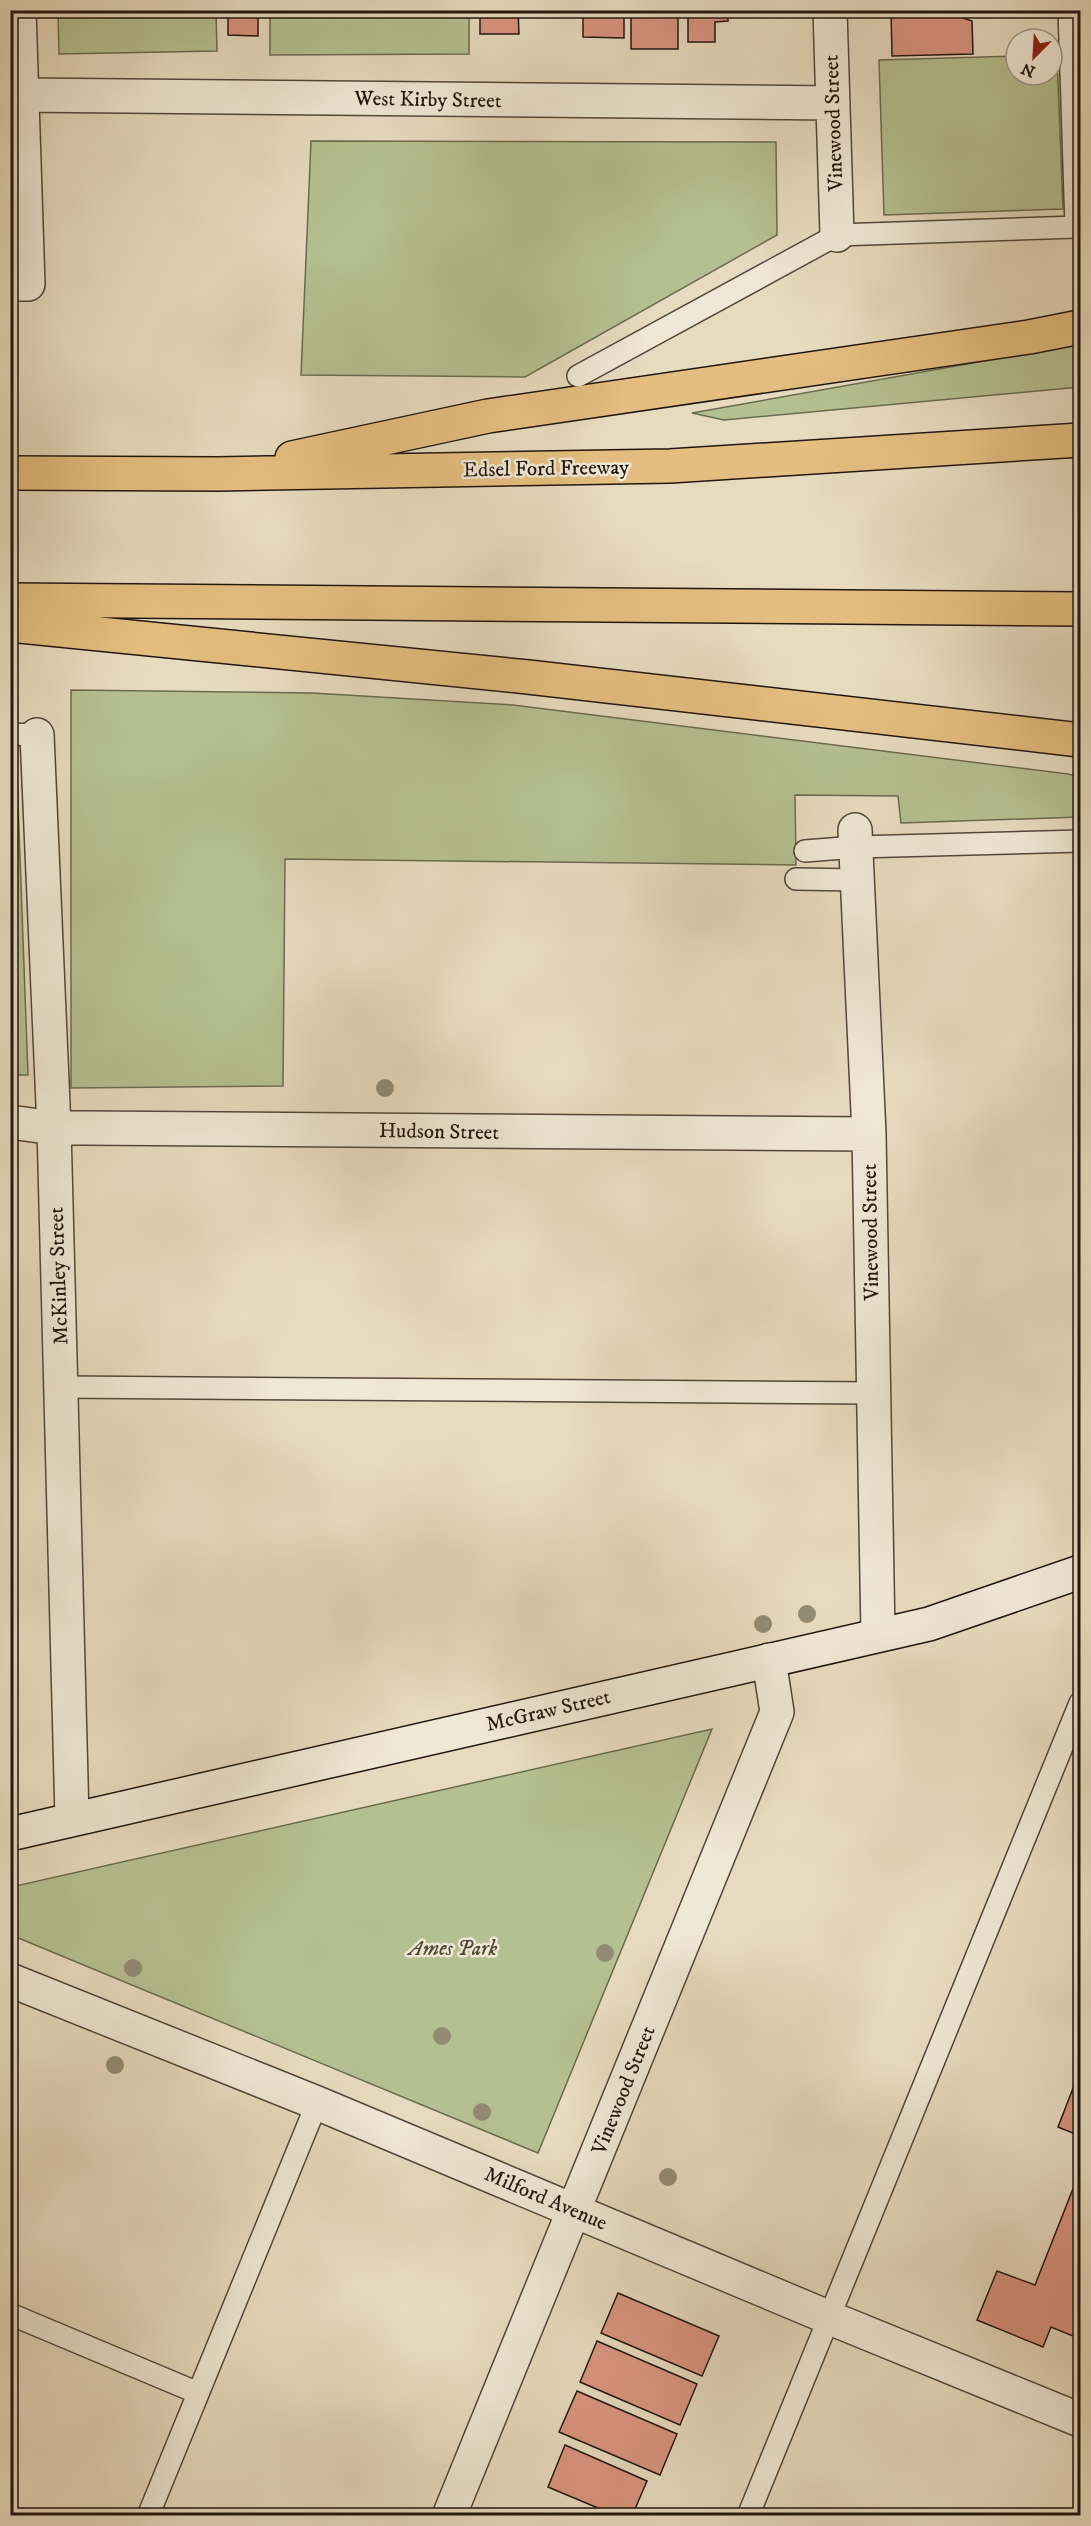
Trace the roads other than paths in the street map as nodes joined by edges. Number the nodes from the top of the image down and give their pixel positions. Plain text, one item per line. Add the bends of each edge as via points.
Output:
1 (19, 10) edge
2 (830, 10) edge
3 (1069, 10) edge
4 (22, 95) junction
5 (833, 102) junction
6 (837, 235) junction
7 (19, 284) edge
8 (1080, 327) edge
9 (578, 376) dead end
10 (1080, 440) edge
11 (10, 473) edge
12 (217, 474) junction
13 (10, 600) edge
14 (1080, 609) edge
15 (10, 625) edge
16 (24, 734) edge
17 (1080, 740) edge
18 (856, 838) junction
19 (1080, 841) edge
20 (805, 850) dead end
21 (796, 879) dead end
22 (858, 880) junction
23 (10, 1122) edge
24 (54, 1128) junction
25 (868, 1134) junction
26 (60, 1388) junction
27 (873, 1393) junction
28 (1080, 1572) edge
29 (878, 1635) junction
30 (769, 1660) junction
31 (1080, 1703) edge
32 (72, 1818) junction
33 (10, 1834) edge
34 (10, 1980) edge
35 (317, 2103) junction
36 (574, 2209) junction
37 (10, 2314) edge
38 (830, 2318) junction
39 (198, 2393) junction
40 (1080, 2420) edge
41 (148, 2516) edge
42 (449, 2516) edge
43 (748, 2516) edge

1 - 4 street
2 - 5 street, Vinewood Street
3 - 6 lane via 1076,227
4 - 5 street, West Kirby Street
4 - 7 street
5 - 6 street, Vinewood Street
6 - 9 lane
8 - 12 highway via 1029,338 488,416
10 - 12 highway, Edsel Ford Freeway via 670,466
11 - 12 highway, Edsel Ford Freeway
13 - 14 highway
15 - 17 highway via 528,677
16 - 24 street, McKinley Street
18 - 19 lane
18 - 20 lane
18 - 22 street, Vinewood Street
21 - 22 lane
22 - 25 street, Vinewood Street
23 - 24 street, Hudson Street
24 - 25 street, Hudson Street
24 - 26 street, McKinley Street
25 - 27 street, Vinewood Street
26 - 27 lane
26 - 32 street, McKinley Street
27 - 29 street, Vinewood Street
28 - 29 street, McGraw Street via 929,1624
29 - 30 street, McGraw Street
30 - 32 street, McGraw Street
30 - 36 street, Vinewood Street via 777,1712
31 - 38 lane
32 - 33 street, McGraw Street
34 - 35 street, Milford Avenue
35 - 36 street, Milford Avenue
35 - 39 lane
36 - 38 street, Milford Avenue
36 - 42 street, Vinewood Street
37 - 39 lane
38 - 40 street, Milford Avenue
38 - 43 lane
39 - 41 lane

